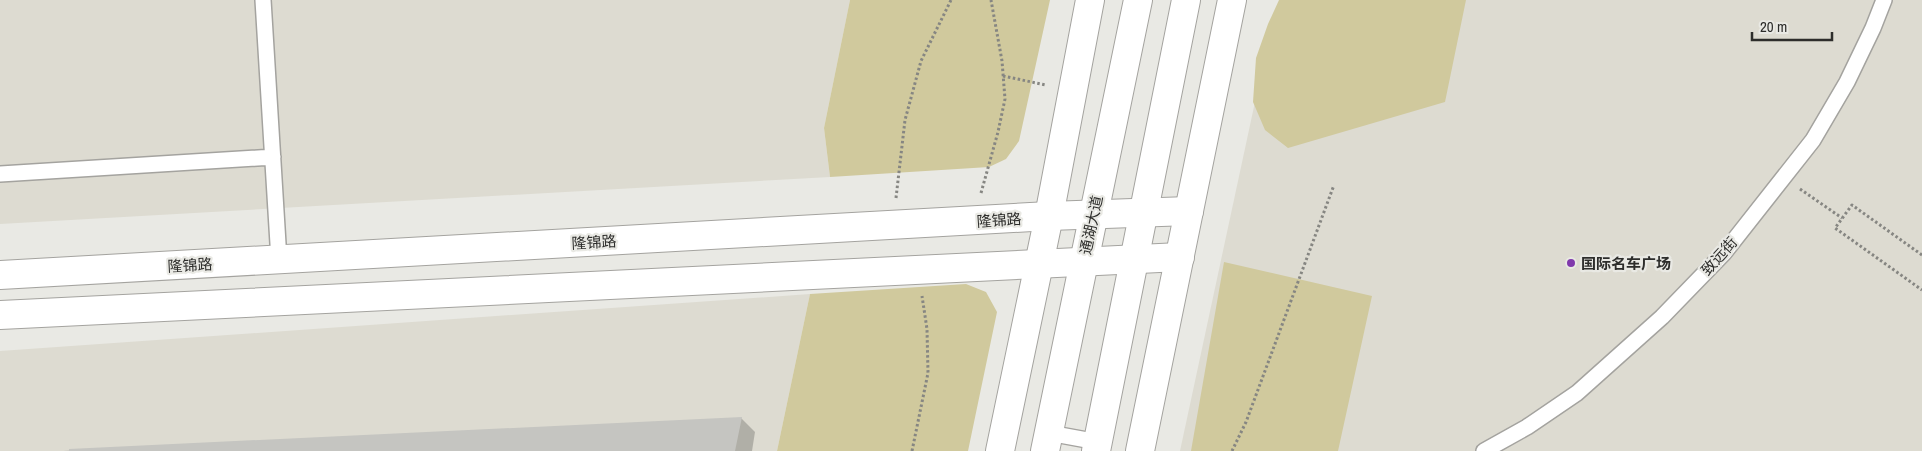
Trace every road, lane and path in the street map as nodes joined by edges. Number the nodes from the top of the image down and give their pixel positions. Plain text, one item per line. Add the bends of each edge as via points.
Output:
1 (264, 0) edge
2 (951, 0) edge
3 (991, 0) edge
4 (1090, 0) edge
5 (1138, 0) edge
6 (1186, 0) edge
7 (1232, 0) edge
8 (1884, 0) edge
9 (1003, 76) junction
10 (1055, 87) dead end
11 (273, 157) junction
12 (0, 174) edge
13 (1784, 178) junction
14 (1334, 185) dead end
15 (1189, 211) junction
16 (1144, 212) junction
17 (1094, 215) junction
18 (1048, 216) junction
19 (1842, 218) junction
20 (974, 221) junction
21 (894, 226) junction
22 (1922, 255) edge
23 (1180, 257) junction
24 (1136, 258) junction
25 (279, 260) junction
26 (1084, 260) junction
27 (1039, 263) junction
28 (917, 269) junction
29 (0, 275) edge
30 (1922, 290) edge
31 (0, 315) edge
32 (1047, 442) edge
33 (1097, 447) edge
34 (912, 451) edge
35 (1000, 451) edge
36 (1140, 451) edge
37 (1232, 451) edge
38 (1484, 451) edge

1 - 11 lane
2 - 21 path via 921,61 905,120
3 - 9 path
4 - 18 main road
5 - 17 main road, 通湖大道
6 - 16 main road
7 - 15 main road
8 - 13 lane, 致远街 via 1847,82 1813,140
9 - 10 path
9 - 20 path via 1005,98
11 - 12 lane
11 - 25 lane
13 - 19 path
13 - 38 lane, 致远街 via 1724,253 1622,354 1577,393
14 - 37 path via 1246,422
15 - 16 main road, 隆锦路
15 - 23 main road
16 - 17 main road, 隆锦路
16 - 24 main road
17 - 18 main road, 隆锦路
17 - 26 main road, 通湖大道
18 - 20 main road, 隆锦路
18 - 27 main road
19 - 22 path via 1852,205
19 - 30 path via 1835,228
20 - 21 main road, 隆锦路
21 - 25 main road, 隆锦路
23 - 24 main road
23 - 36 main road
24 - 26 main road
24 - 33 main road
25 - 29 main road, 隆锦路
26 - 27 main road
26 - 32 main road, 通湖大道
27 - 28 main road
27 - 35 main road
28 - 31 main road
28 - 34 path via 927,329 928,373
32 - 33 lane

